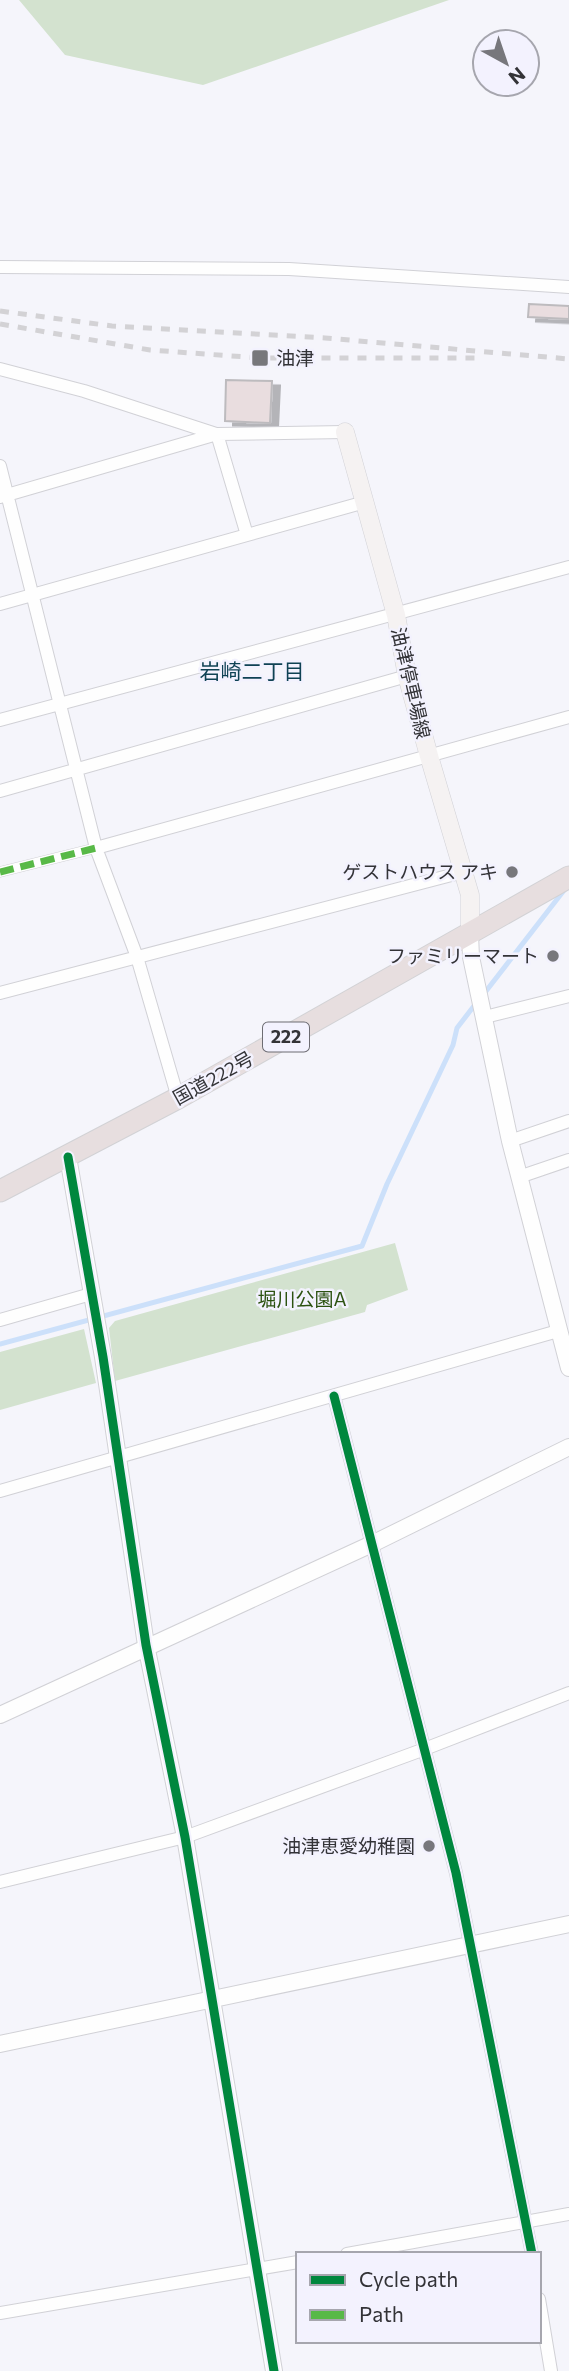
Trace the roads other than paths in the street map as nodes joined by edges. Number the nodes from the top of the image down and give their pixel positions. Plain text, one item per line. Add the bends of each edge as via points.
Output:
1 (0, 267) edge
2 (569, 287) edge
3 (0, 369) edge
4 (345, 432) joint
5 (216, 434) junction
6 (0, 466) edge
7 (5, 496) edge
8 (365, 502) junction
9 (247, 535) junction
10 (569, 567) edge
11 (33, 596) junction
12 (0, 604) edge
13 (396, 615) junction
14 (407, 676) junction
15 (60, 706) junction
16 (569, 717) edge
17 (0, 720) edge
18 (429, 757) junction
19 (77, 769) junction
20 (0, 791) edge
21 (96, 848) junction
22 (463, 872) junction
23 (0, 873) edge
24 (569, 877) edge
25 (470, 934) junction
26 (136, 957) junction
27 (0, 993) edge
28 (569, 996) edge
29 (485, 1017) junction
30 (177, 1098) junction
31 (569, 1121) edge
32 (510, 1141) junction
33 (68, 1157) junction
34 (569, 1160) edge
35 (519, 1177) junction
36 (0, 1191) edge
37 (92, 1300) junction
38 (0, 1320) edge
39 (558, 1331) junction
40 (569, 1368) edge
41 (334, 1396) junction
42 (569, 1447) edge
43 (116, 1456) junction
44 (0, 1492) edge
45 (374, 1543) junction
46 (146, 1645) junction
47 (569, 1693) edge
48 (0, 1715) edge
49 (422, 1750) junction
50 (185, 1837) junction
51 (0, 1882) edge
52 (569, 1924) edge
53 (471, 1947) junction
54 (213, 1999) junction
55 (0, 2044) edge
56 (569, 2214) edge
57 (526, 2221) junction
58 (358, 2252) edge
59 (532, 2252) edge
60 (296, 2262) edge
61 (257, 2270) junction
62 (541, 2311) edge
63 (0, 2313) edge
64 (274, 2371) edge
65 (551, 2371) edge

1 - 2 street via 289,269
3 - 5 street
4 - 5 street
4 - 8 main road, 油津停車場線
5 - 7 street
5 - 9 street
6 - 7 street
7 - 11 street
8 - 9 street
8 - 13 main road, 油津停車場線
9 - 11 street
10 - 13 street
11 - 12 street
11 - 15 street
13 - 14 main road, 油津停車場線
13 - 15 street
14 - 18 main road, 油津停車場線
14 - 19 street
15 - 17 street
15 - 19 street
16 - 18 street
18 - 21 street
18 - 22 main road, 油津停車場線
19 - 20 street
19 - 21 street
21 - 23 street
21 - 26 street
22 - 25 main road, 油津停車場線 via 470,895
22 - 26 street
24 - 25 highway, 国道222号 / 222
25 - 29 street
25 - 30 highway, 国道222号 / 222
26 - 27 street
26 - 30 street
28 - 29 street
29 - 32 street
30 - 33 highway, 国道222号 / 222
31 - 32 street
32 - 35 street
33 - 36 highway, 国道222号 / 222
33 - 37 street
34 - 35 street
35 - 39 street
37 - 38 street
37 - 43 street
39 - 40 street
39 - 41 street
41 - 43 street
41 - 45 street
42 - 45 street
43 - 44 street
43 - 46 street
45 - 46 street
45 - 49 street
46 - 48 street
46 - 50 street
47 - 49 street
49 - 50 street
49 - 53 street
50 - 51 street
50 - 54 street
52 - 53 street
53 - 54 street
53 - 57 street
54 - 55 street
54 - 61 street
56 - 57 street
57 - 58 street
57 - 59 street
60 - 61 street
61 - 63 street
61 - 64 street
62 - 65 street

